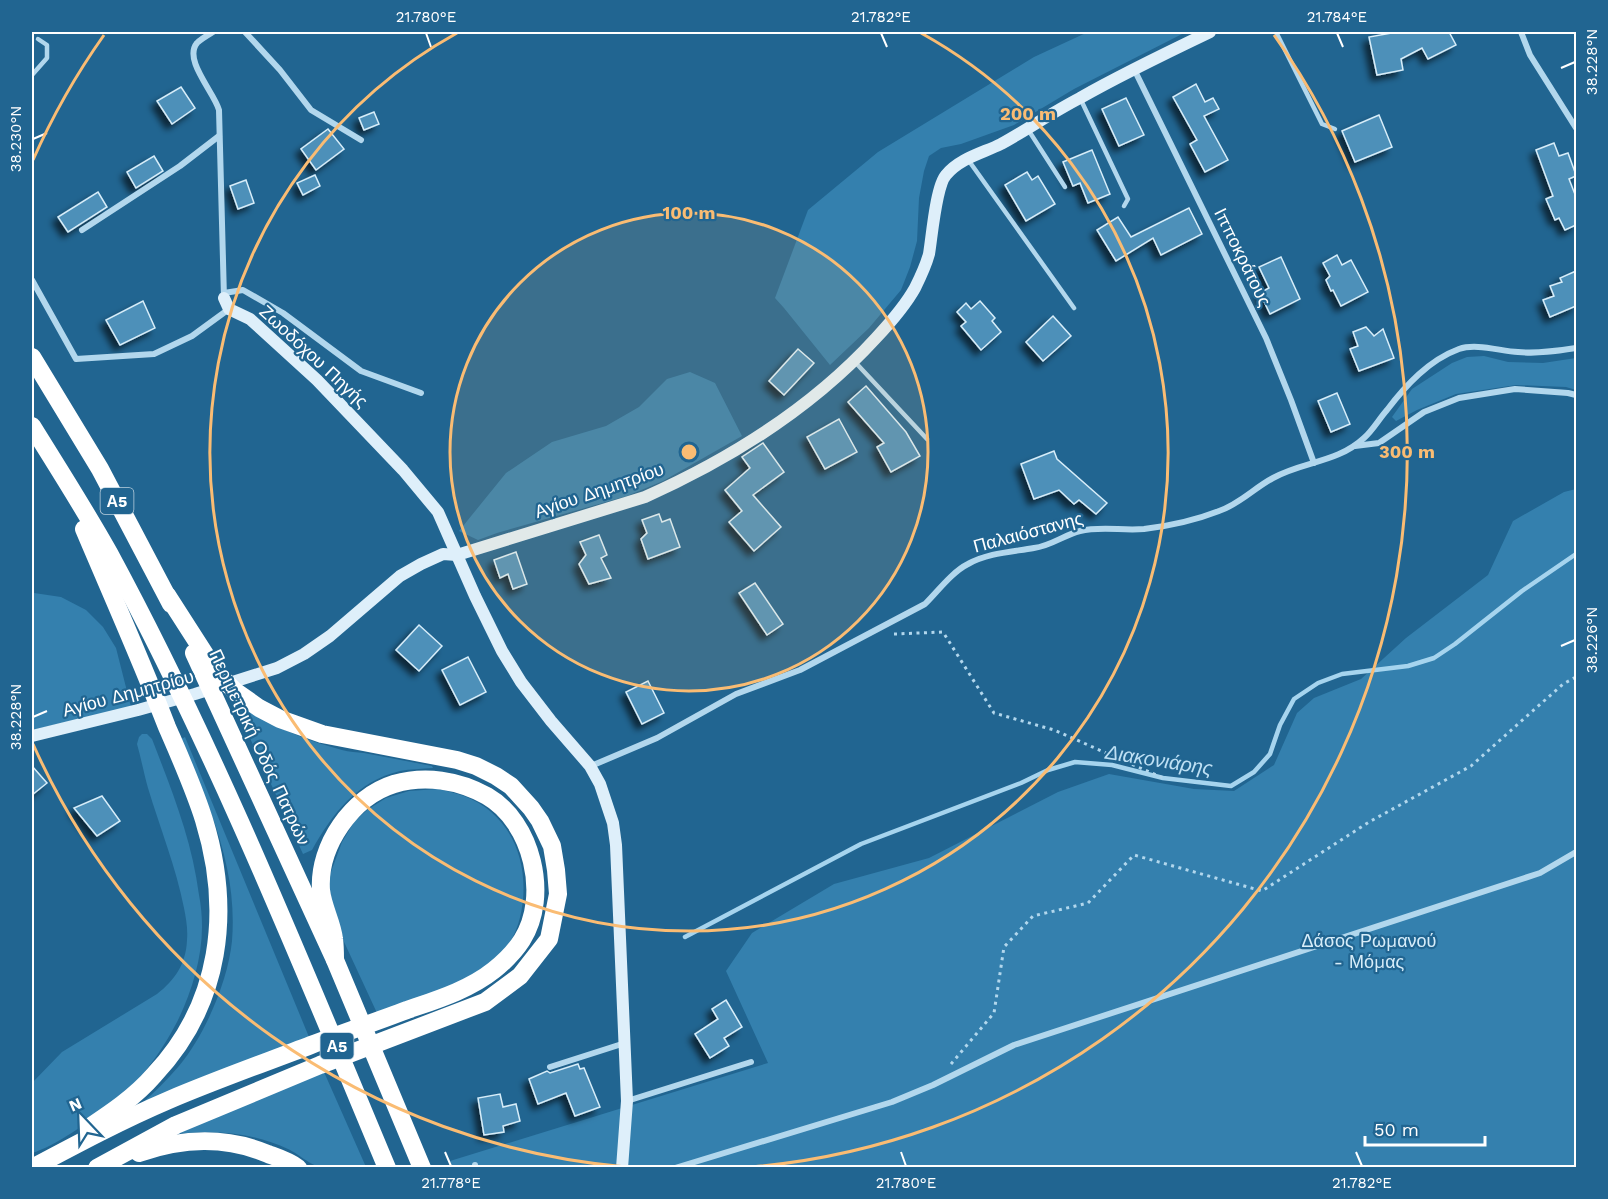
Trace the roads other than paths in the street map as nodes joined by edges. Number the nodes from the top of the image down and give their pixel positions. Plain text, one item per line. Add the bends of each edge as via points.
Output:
1 (213, 32) edge
2 (245, 32) edge
3 (1210, 32) edge
4 (1276, 32) edge
5 (1521, 32) edge
6 (38, 39) dead end
7 (1134, 69) junction
8 (32, 75) edge
9 (1080, 98) junction
10 (1028, 128) junction
11 (1576, 128) edge
12 (1335, 129) dead end
13 (219, 136) junction
14 (361, 140) dead end
15 (968, 159) junction
16 (1065, 187) dead end
17 (1124, 206) dead end
18 (82, 230) dead end
19 (32, 280) edge
20 (226, 300) junction
21 (1074, 308) dead end
22 (1576, 348) edge
23 (32, 357) edge
24 (855, 361) junction
25 (421, 393) dead end
26 (1576, 395) edge
27 (32, 426) edge
28 (927, 439) dead end
29 (1355, 446) junction
30 (54, 462) junction
31 (1314, 463) junction
32 (457, 555) junction
33 (198, 650) junction
34 (32, 736) edge
35 (590, 766) junction
36 (1576, 852) edge
37 (334, 960) junction
38 (624, 1043) junction
39 (751, 1062) dead end
40 (550, 1067) dead end
41 (627, 1101) junction
42 (32, 1167) edge
43 (97, 1167) edge
44 (107, 1167) edge
45 (298, 1167) edge
46 (387, 1167) edge
47 (422, 1167) edge
48 (622, 1167) edge
49 (675, 1167) edge

1 - 13 street via 192,53 218,106
2 - 14 street via 311,110
3 - 7 main road, Αγίου Δημητρίου
4 - 12 lane via 1322,124
5 - 11 street via 1530,55
6 - 8 lane via 47,45 47,58
7 - 9 main road, Αγίου Δημητρίου
7 - 31 street, Ιπποκράτους via 1266,338
9 - 10 main road, Αγίου Δημητρίου
9 - 17 lane via 1128,199
10 - 15 main road, Αγίου Δημητρίου
10 - 16 lane
13 - 18 street
13 - 20 street
15 - 21 lane
15 - 24 main road, Αγίου Δημητρίου via 942,180 928,258 915,288 892,321
19 - 20 street via 76,358 154,354 192,336
20 - 25 street via 243,290 283,313 361,371
20 - 32 main road, Ζωοδόχου Πηγής via 278,343 419,488 438,512
22 - 29 street, Παλαιόστανης via 1538,352 1475,347 1457,350 1419,374
23 - 33 highway, Α5 via 100,469
24 - 28 lane
24 - 32 main road, Αγίου Δημητρίου via 769,428 673,484 615,507
26 - 29 street via 1515,389 1459,398 1424,412 1379,443
27 - 30 highway, Α5
29 - 31 street, Παλαιόστανης
30 - 42 highway via 204,819 217,877 219,911 217,946 204,994 188,1030 169,1058 115,1110
30 - 46 highway, Α5 via 108,552 210,756 305,969
31 - 35 street, Παλαιόστανης via 1271,479 1233,506 1194,519 1144,529 1080,531 1044,546 981,558 954,572 925,604 800,670 736,694 657,738
32 - 34 main road, Αγίου Δημητρίου via 443,554 400,576 330,636 278,668 138,710
32 - 35 main road, Ζωοδόχου Πηγής via 502,651 521,682
33 - 37 highway, Περιμετρική Οδός Πατρών / Α5
33 - 43 highway via 235,691 280,719 322,734 457,760 511,786 540,821 552,846 558,894 549,939 520,976 485,1002 186,1120
35 - 38 main road, Ζωοδόχου Πηγής via 613,823
36 - 49 street via 1540,873 1014,1045 892,1102
37 - 42 highway via 334,939 321,891 324,863 334,836 369,796 411,780 451,782 489,798 513,820 534,867 534,905 522,940 493,971 437,999 169,1100
37 - 47 highway, Περιμετρική Οδός Πατρών / Α5
38 - 40 street
38 - 41 main road, Ζωοδόχου Πηγής
39 - 41 street
41 - 48 main road, Ζωοδόχου Πηγής
44 - 45 highway via 162,1146 207,1140 254,1148

